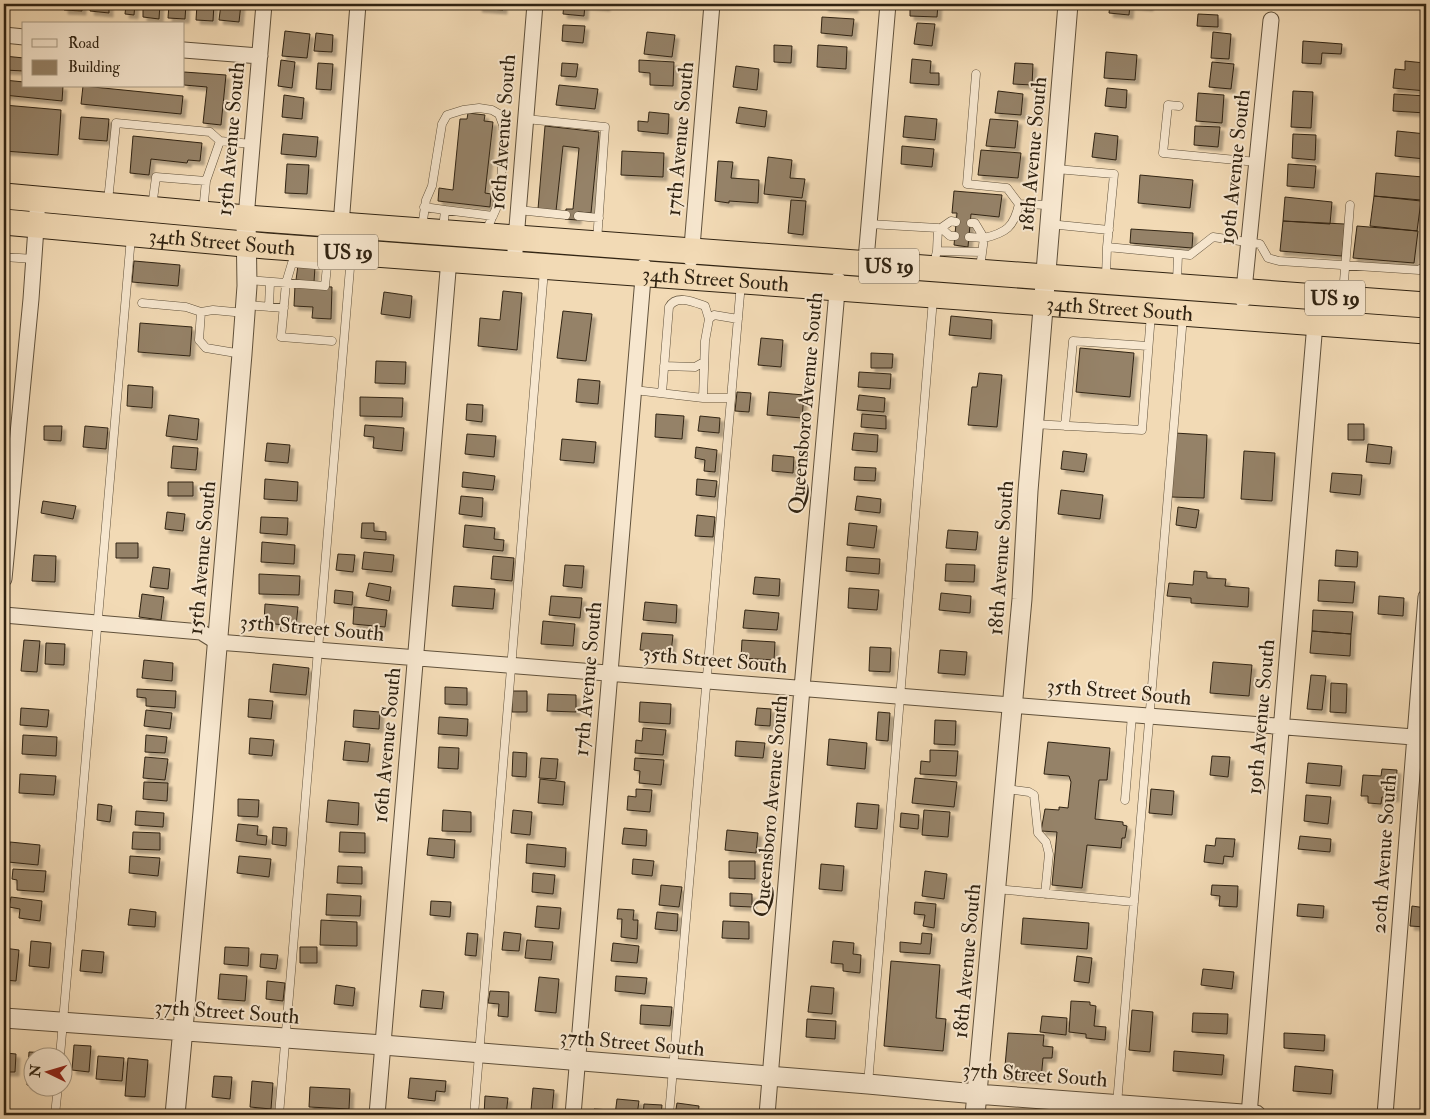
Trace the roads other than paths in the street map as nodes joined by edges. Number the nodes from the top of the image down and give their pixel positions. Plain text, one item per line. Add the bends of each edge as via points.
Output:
1 (264, 4) edge
2 (358, 4) edge
3 (535, 4) edge
4 (712, 4) edge
5 (888, 4) edge
6 (1068, 4) edge
7 (1271, 20) dead end
8 (4, 35) edge
9 (22, 37) edge
10 (185, 50) edge
11 (260, 56) junction
12 (976, 74) dead end
13 (1179, 106) dead end
14 (526, 119) junction
15 (220, 142) junction
16 (252, 144) junction
17 (1257, 162) junction
18 (1054, 169) junction
19 (206, 182) junction
20 (4, 196) edge
21 (38, 200) junction
22 (1019, 204) junction
23 (1350, 205) dead end
24 (108, 206) junction
25 (152, 210) junction
26 (518, 210) junction
27 (203, 214) junction
28 (566, 214) dead end
29 (1050, 214) junction
30 (578, 216) dead end
31 (246, 218) junction
32 (599, 218) junction
33 (433, 220) junction
34 (4, 222) edge
35 (956, 222) dead end
36 (970, 223) dead end
37 (869, 224) junction
38 (36, 225) junction
39 (341, 225) junction
40 (489, 226) junction
41 (940, 228) junction
42 (1109, 230) junction
43 (132, 234) junction
44 (955, 236) dead end
45 (969, 237) dead end
46 (516, 238) junction
47 (984, 238) junction
48 (1249, 242) junction
49 (597, 243) junction
50 (247, 244) junction
51 (646, 247) junction
52 (1108, 247) junction
53 (4, 248) edge
54 (692, 251) junction
55 (1178, 254) junction
56 (293, 255) junction
57 (335, 256) junction
58 (4, 257) edge
59 (34, 259) junction
60 (449, 259) junction
61 (936, 260) junction
62 (839, 262) junction
63 (981, 262) junction
64 (4, 264) edge
65 (514, 264) junction
66 (866, 264) junction
67 (1346, 265) junction
68 (1426, 265) edge
69 (544, 266) junction
70 (643, 274) junction
71 (690, 277) junction
72 (1045, 277) junction
73 (247, 280) junction
74 (741, 281) junction
75 (270, 282) junction
76 (1106, 282) junction
77 (286, 283) junction
78 (1176, 287) junction
79 (838, 288) junction
80 (863, 291) junction
81 (1244, 292) junction
82 (934, 296) junction
83 (1342, 299) junction
84 (142, 303) dead end
85 (1042, 304) junction
86 (1426, 305) edge
87 (269, 307) junction
88 (284, 308) junction
89 (246, 309) junction
90 (201, 312) junction
91 (1152, 312) junction
92 (1183, 314) junction
93 (709, 318) junction
94 (1241, 318) junction
95 (738, 319) junction
96 (1315, 323) junction
97 (1426, 332) edge
98 (332, 341) dead end
99 (1148, 346) junction
100 (242, 354) junction
101 (704, 362) junction
102 (664, 366) junction
103 (634, 390) junction
104 (662, 393) junction
105 (703, 398) junction
106 (731, 398) junction
107 (1033, 424) junction
108 (1065, 426) junction
109 (4, 579) edge
110 (1426, 597) edge
111 (4, 615) edge
112 (98, 623) junction
113 (216, 642) junction
114 (318, 650) junction
115 (416, 658) junction
116 (512, 666) junction
117 (610, 673) junction
118 (706, 681) junction
119 (802, 688) junction
120 (901, 696) junction
121 (1012, 705) junction
122 (1132, 715) junction
123 (1149, 716) junction
124 (1281, 727) junction
125 (1420, 738) edge
126 (1006, 789) junction
127 (1125, 800) dead end
128 (996, 889) junction
129 (1045, 894) junction
130 (1134, 902) junction
131 (4, 1018) edge
132 (63, 1023) junction
133 (183, 1032) junction
134 (285, 1039) junction
135 (383, 1045) junction
136 (61, 1046) edge
137 (480, 1053) junction
138 (578, 1062) junction
139 (673, 1069) junction
140 (770, 1077) junction
141 (868, 1084) junction
142 (976, 1094) junction
143 (57, 1096) edge
144 (1117, 1110) edge
145 (55, 1115) edge
146 (175, 1115) edge
147 (279, 1115) edge
148 (377, 1115) edge
149 (474, 1115) edge
150 (573, 1115) edge
151 (669, 1115) edge
152 (767, 1115) edge
153 (975, 1115) edge
154 (1249, 1115) edge
155 (1256, 1115) edge
156 (1385, 1115) edge

1 - 11 street, 15th Avenue South
2 - 39 street
3 - 14 street, 16th Avenue South
4 - 54 street, 17th Avenue South
5 - 37 street
6 - 18 street, 18th Avenue South
7 - 17 street, 19th Avenue South
8 - 9 street
10 - 11 street
11 - 16 street, 15th Avenue South
12 - 22 lane via 967,184 1007,188
13 - 17 lane via 1168,105 1163,153
14 - 26 street, 16th Avenue South
14 - 32 lane via 605,126
15 - 16 lane
15 - 19 lane
15 - 24 lane via 210,132 116,123
16 - 31 street, 15th Avenue South
17 - 48 street, 19th Avenue South
18 - 29 street, 18th Avenue South
18 - 42 lane via 1114,174
19 - 25 lane via 156,177
19 - 27 lane
20 - 21 highway, 34th Street South / US 19
21 - 24 highway, 34th Street South / US 19
21 - 38 street
22 - 29 lane
22 - 47 lane via 1011,225
23 - 67 lane
24 - 25 highway, 34th Street South / US 19
25 - 27 highway, 34th Street South / US 19
26 - 28 lane
26 - 46 street, 16th Avenue South
27 - 31 highway, 34th Street South / US 19
29 - 42 lane
29 - 72 street, 18th Avenue South
30 - 32 lane
31 - 39 highway, 34th Street South / US 19
31 - 50 street, 15th Avenue South
32 - 49 lane
33 - 39 highway, 34th Street South / US 19
33 - 40 highway, 34th Street South / US 19
33 - 40 lane via 432,186 442,124 447,115 479,108 499,114 503,125 500,195
34 - 38 highway, 34th Street South / US 19
35 - 41 lane via 951,221
36 - 47 lane via 975,223
37 - 41 lane
37 - 66 street
38 - 43 highway, 34th Street South / US 19
38 - 59 street
40 - 46 highway, 34th Street South / US 19
41 - 44 lane
41 - 61 lane
42 - 52 lane
43 - 50 highway, 34th Street South / US 19
43 - 112 lane
45 - 47 lane
46 - 49 highway, 34th Street South / US 19
46 - 65 street, 16th Avenue South
47 - 63 lane
48 - 55 lane via 1213,237 1190,255
48 - 67 lane via 1260,244 1268,258 1279,261
48 - 81 street, 19th Avenue South
49 - 51 highway, 34th Street South / US 19
50 - 56 highway, 34th Street South / US 19
50 - 73 street, 15th Avenue South
51 - 54 highway, 34th Street South / US 19
51 - 70 street, 17th Avenue South
52 - 55 lane
52 - 76 lane
53 - 58 lane
54 - 62 highway, 34th Street South / US 19
54 - 71 street, 17th Avenue South
55 - 78 lane
56 - 57 highway, 34th Street South / US 19
56 - 77 lane
57 - 60 highway, 34th Street South / US 19
57 - 77 lane via 325,286
57 - 114 lane
58 - 59 lane
58 - 64 lane
59 - 109 street
60 - 65 highway, 34th Street South / US 19
60 - 115 street, 16th Avenue South
61 - 63 highway, 34th Street South / US 19
61 - 66 highway, 34th Street South / US 19
62 - 66 highway, 34th Street South / US 19
62 - 79 street, Queensboro Avenue South
63 - 72 highway, 34th Street South / US 19
65 - 69 highway, 34th Street South / US 19
66 - 80 street
67 - 68 lane via 1419,270
67 - 83 lane
69 - 70 highway, 34th Street South / US 19
69 - 116 lane
70 - 71 highway, 34th Street South / US 19
70 - 103 street, 17th Avenue South
71 - 74 highway, 34th Street South / US 19
72 - 76 highway, 34th Street South / US 19
72 - 85 street, 18th Avenue South
73 - 75 lane
73 - 89 street, 15th Avenue South
74 - 79 highway, 34th Street South / US 19
74 - 95 lane
75 - 77 lane
75 - 87 lane
76 - 78 highway, 34th Street South / US 19
77 - 88 lane
78 - 81 highway, 34th Street South / US 19
79 - 80 highway, 34th Street South / US 19
79 - 119 street, Queensboro Avenue South
80 - 82 highway, 34th Street South / US 19
81 - 83 highway, 34th Street South / US 19
81 - 94 street, 19th Avenue South
82 - 85 highway, 34th Street South / US 19
82 - 120 lane
83 - 86 highway, 34th Street South / US 19
84 - 90 lane via 186,307
85 - 91 highway, 34th Street South / US 19
85 - 107 street, 18th Avenue South
87 - 88 lane
87 - 89 lane
88 - 98 lane via 282,337
89 - 90 lane
89 - 100 street, 15th Avenue South
90 - 100 lane via 199,340 206,348
91 - 92 highway, 34th Street South / US 19
91 - 99 lane
92 - 94 highway, 34th Street South / US 19
92 - 123 lane
93 - 95 lane
93 - 101 lane
93 - 102 lane via 705,306 691,300 671,304
94 - 96 highway, 34th Street South / US 19
95 - 106 lane
96 - 97 highway, 34th Street South / US 19
96 - 124 street, 19th Avenue South
99 - 108 lane via 1073,341
99 - 108 lane via 1142,430
100 - 113 street, 15th Avenue South
101 - 102 lane via 695,367
101 - 105 lane
102 - 104 lane
103 - 104 lane
103 - 117 street, 17th Avenue South
104 - 105 lane
105 - 106 lane
106 - 118 lane
107 - 108 lane
107 - 121 street, 18th Avenue South
110 - 125 street, 20th Avenue South
111 - 112 street, 35th Street South
112 - 113 street, 35th Street South via 201,632
112 - 132 lane
113 - 114 street, 35th Street South
113 - 133 street, 15th Avenue South
114 - 115 street, 35th Street South
114 - 134 lane
115 - 116 street, 35th Street South
115 - 135 street, 16th Avenue South
116 - 117 street, 35th Street South
116 - 137 lane
117 - 118 street, 35th Street South
117 - 138 street, 17th Avenue South
118 - 119 street, 35th Street South
118 - 139 lane
119 - 120 street, 35th Street South
119 - 140 street, Queensboro Avenue South
120 - 121 street, 35th Street South
120 - 141 lane
121 - 122 street, 35th Street South
121 - 126 street, 18th Avenue South
122 - 123 street, 35th Street South
122 - 127 lane
123 - 124 street, 35th Street South
123 - 130 lane
124 - 125 street, 35th Street South
124 - 154 street, 19th Avenue South
125 - 156 street, 20th Avenue South
126 - 128 street, 18th Avenue South
126 - 129 lane via 1034,795 1038,834 1046,842 1049,854
128 - 129 lane
128 - 142 street, 18th Avenue South
129 - 130 lane
130 - 144 lane
131 - 132 street, 37th Street South
132 - 133 street, 37th Street South
132 - 136 lane
133 - 134 street, 37th Street South
133 - 146 street, 15th Avenue South
134 - 135 street, 37th Street South
134 - 147 lane
135 - 137 street, 37th Street South
135 - 148 street, 16th Avenue South
137 - 138 street, 37th Street South
137 - 149 lane
138 - 139 street, 37th Street South
138 - 150 street, 17th Avenue South
139 - 140 street, 37th Street South
139 - 151 lane
140 - 141 street, 37th Street South
140 - 152 street, Queensboro Avenue South
141 - 142 street, 37th Street South
142 - 144 street, 37th Street South
142 - 153 street, 18th Avenue South
143 - 145 lane
144 - 154 street, 37th Street South
154 - 155 street, 37th Street South

